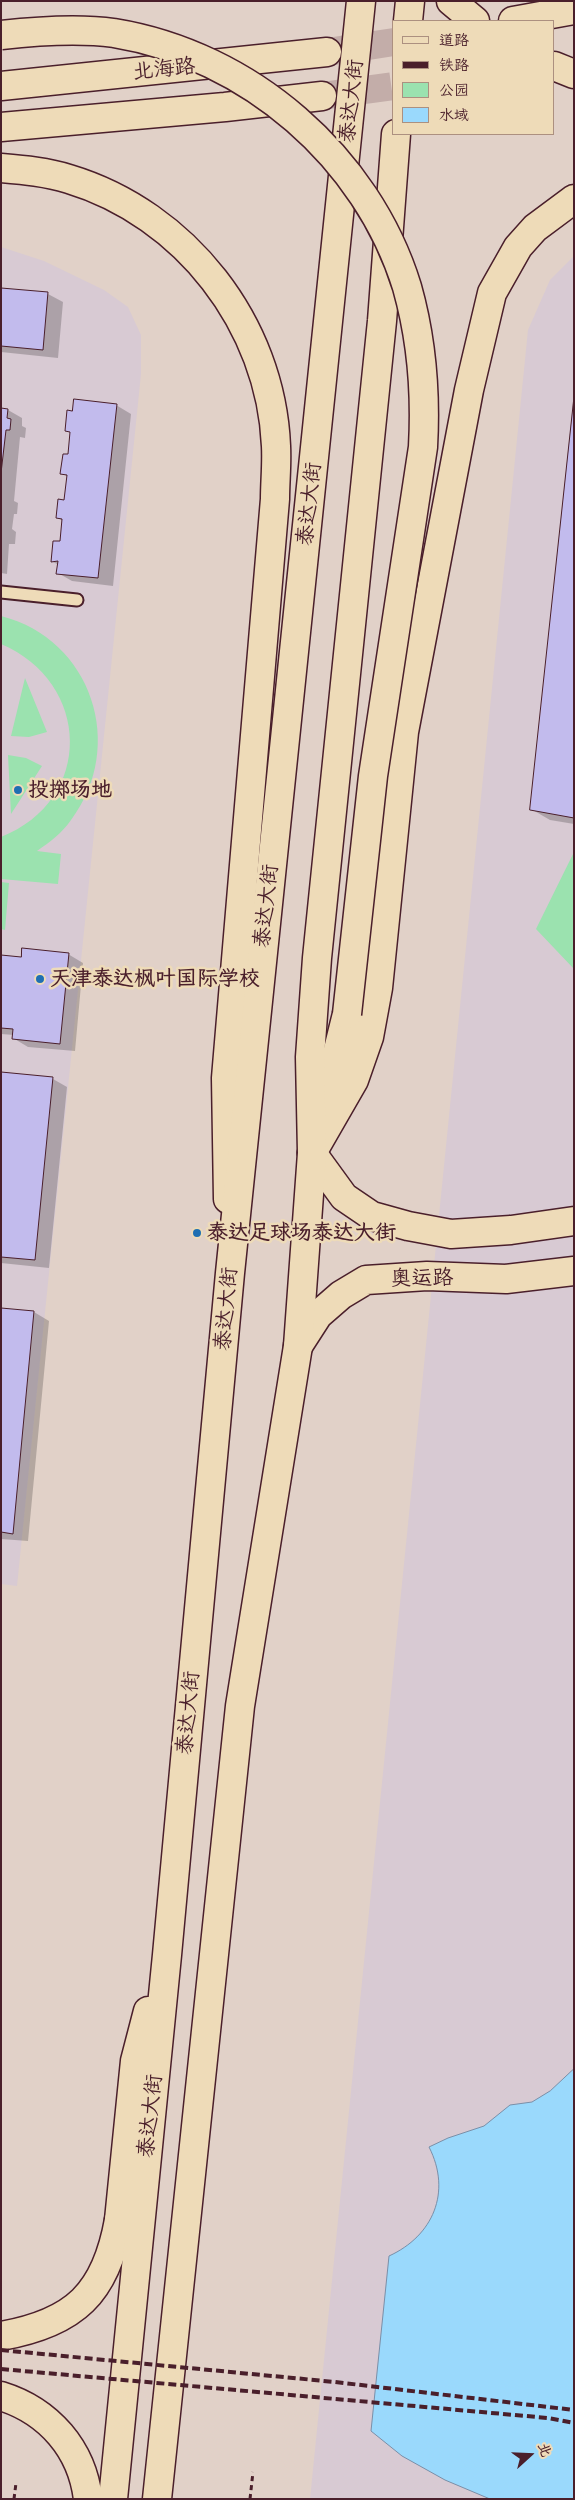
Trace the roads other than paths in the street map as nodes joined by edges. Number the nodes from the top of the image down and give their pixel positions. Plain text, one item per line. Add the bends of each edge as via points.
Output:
1 (361, 1) edge
2 (410, 1) edge
3 (451, 1) edge
4 (574, 10) edge
5 (408, 20) edge
6 (474, 20) edge
7 (519, 20) edge
8 (1, 35) edge
9 (328, 52) tunnel mouth
10 (574, 53) edge
11 (555, 57) edge
12 (555, 66) edge
13 (574, 74) edge
14 (1, 86) edge
15 (322, 96) tunnel mouth
16 (1, 127) edge
17 (396, 135) edge
18 (1, 168) edge
19 (574, 199) edge
20 (1, 592) edge
21 (77, 600) dead end
22 (312, 1153) junction
23 (574, 1221) edge
24 (574, 1271) edge
25 (230, 1273) junction
26 (298, 1346) junction
27 (167, 1955) junction
28 (1, 2336) edge
29 (1, 2396) edge
30 (88, 2499) edge
31 (113, 2499) edge
32 (157, 2499) edge

1 - 25 main road, 泰达大街
2 - 5 main road
3 - 6 main road
4 - 7 main road
8 - 22 main road, bridge via 114,33 198,58 257,89 292,115 338,160 382,228 406,286 423,369 423,447 373,776 347,1014
9 - 14 main road, 北海路
10 - 11 main road
12 - 13 main road
15 - 16 main road, 北海路
17 - 22 main road via 382,321 317,958 310,1057
18 - 25 main road via 38,171 96,188 159,224 185,245 205,266 241,318 254,344 269,399 276,445 275,499 226,1078
19 - 22 main road via 535,228 518,247 492,293 469,390 404,732 378,988 369,1038 354,1080
20 - 21 lane
22 - 23 main road via 344,1197 372,1216 408,1226 450,1234
22 - 26 main road
24 - 26 main road, 奥运路 via 506,1279 427,1276 366,1280 341,1295 318,1315
25 - 27 main road, 泰达大街
26 - 32 main road via 240,1706
27 - 28 main road via 135,2060 119,2220 106,2270 97,2286 79,2304 51,2321
27 - 31 main road, 泰达大街
29 - 30 main road via 41,2415 55,2428 79,2461 86,2479

